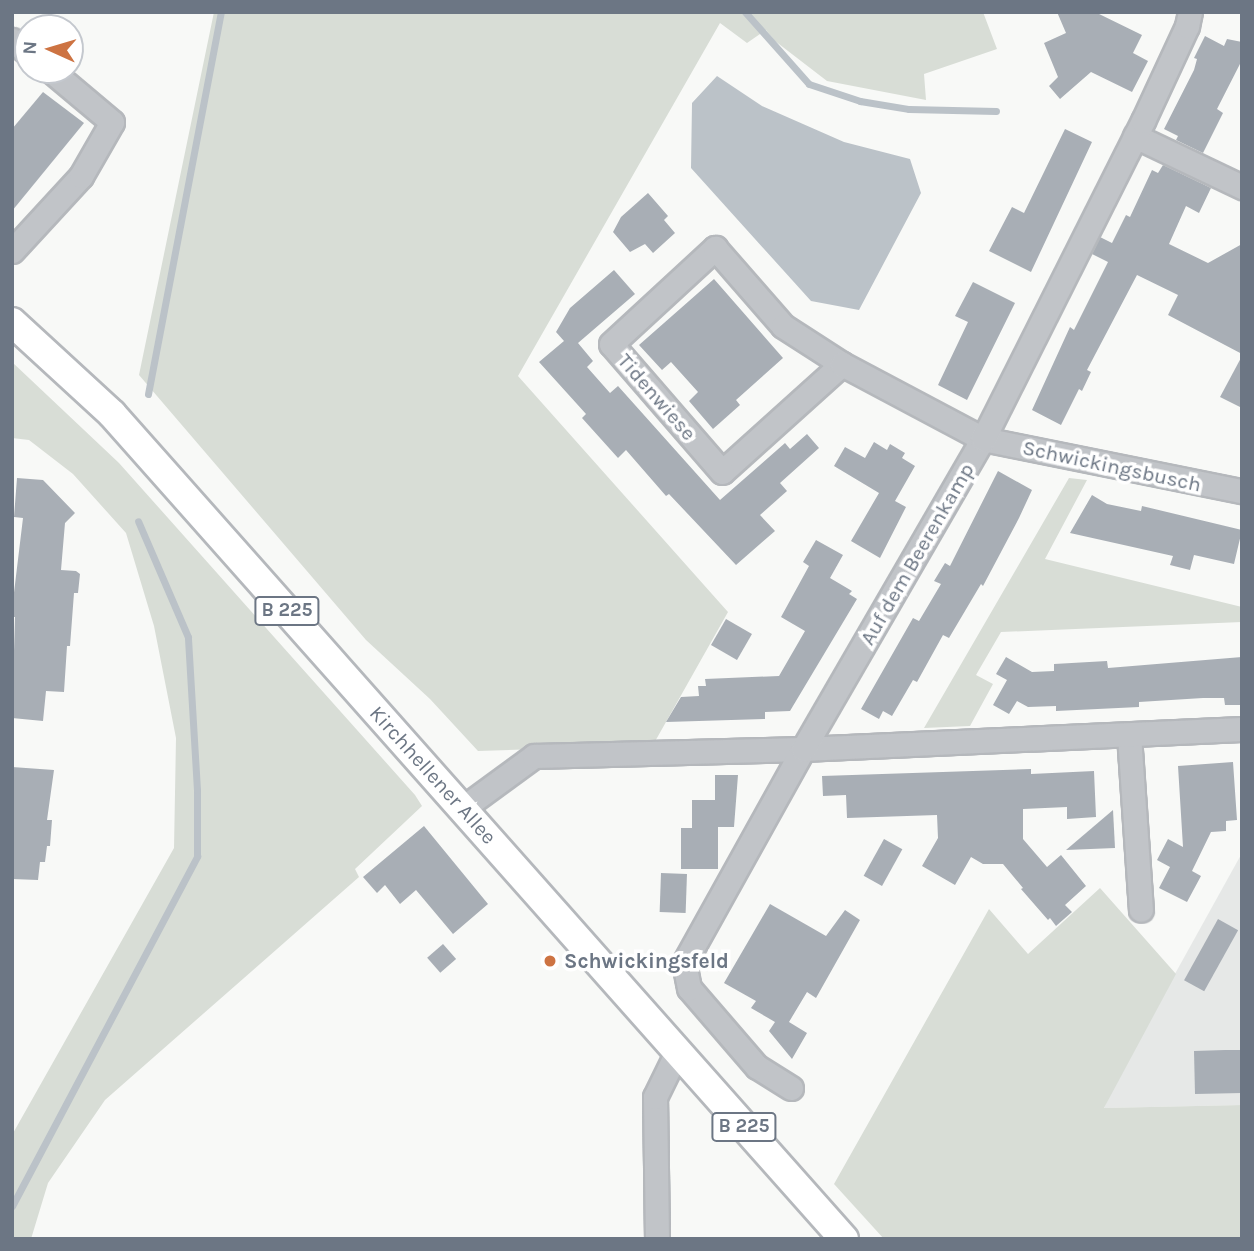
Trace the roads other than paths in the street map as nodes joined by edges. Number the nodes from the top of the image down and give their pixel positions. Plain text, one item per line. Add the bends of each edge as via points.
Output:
1 (1189, 12) edge
2 (67, 84) edge
3 (1135, 136) junction
4 (1242, 187) edge
5 (12, 251) edge
6 (12, 322) edge
7 (842, 364) junction
8 (984, 439) junction
9 (1242, 491) edge
10 (1242, 729) edge
11 (1129, 735) junction
12 (803, 749) junction
13 (463, 808) junction
14 (1141, 909) dead end
15 (677, 1052) junction
16 (791, 1088) dead end
17 (657, 1239) edge
18 (844, 1239) edge

1 - 3 street, Auf dem Beerenkamp via 1187,26
2 - 5 street via 112,122 81,176
3 - 4 street
3 - 8 street, Auf dem Beerenkamp
6 - 13 main road, Kirchhellener Allee / B 225 via 112,414
7 - 7 street, Tidenwiese via 783,326 715,248 611,344 722,472
7 - 8 street, Tidenwiese
8 - 9 street, Schwickingsbusch
8 - 12 street, Auf dem Beerenkamp
10 - 11 street
11 - 12 street
11 - 14 street
12 - 13 street via 534,756
12 - 16 street, Auf dem Beerenkamp via 684,963 689,988 757,1067
13 - 15 main road, Kirchhellener Allee / B 225
15 - 17 street via 655,1097
15 - 18 main road, Kirchhellener Allee / B 225

